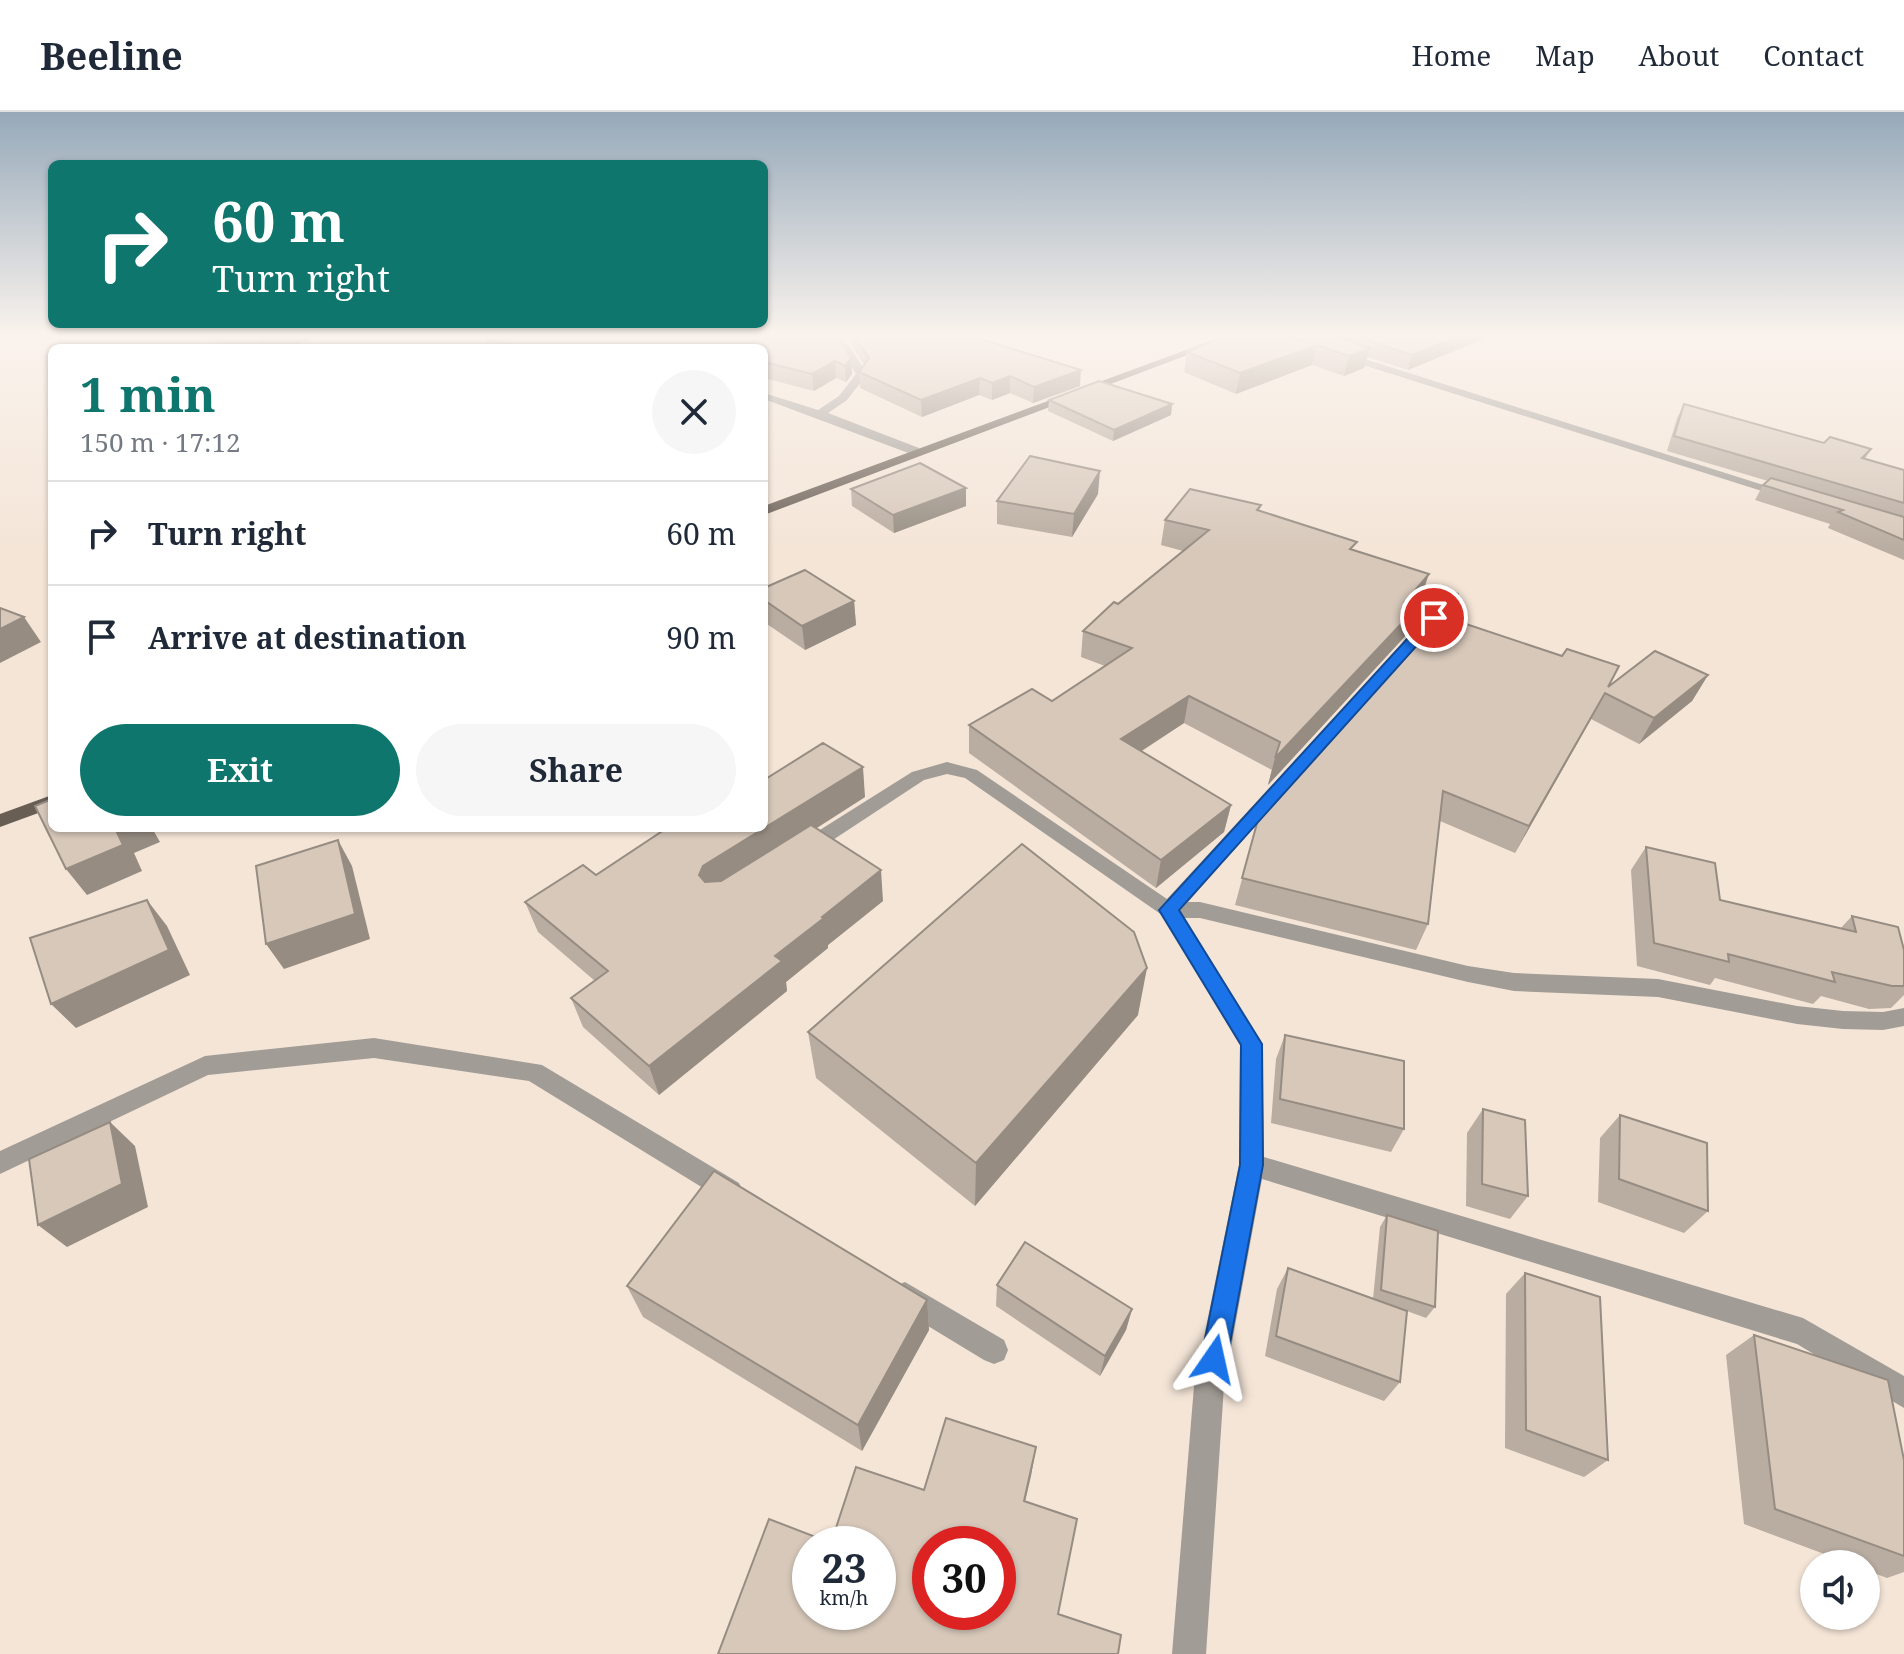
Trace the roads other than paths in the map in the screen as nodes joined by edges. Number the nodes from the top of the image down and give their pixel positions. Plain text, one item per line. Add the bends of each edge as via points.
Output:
1 (794, 406) edge
2 (831, 406) edge
3 (1048, 406) edge
4 (1497, 406) edge
5 (819, 414) junction
6 (915, 451) junction
7 (1803, 499) edge
8 (768, 509) edge
9 (1454, 596) dead end
10 (1412, 642) edge
11 (1296, 770) edge
12 (48, 803) edge
13 (0, 821) edge
14 (781, 865) edge
15 (1169, 910) junction
16 (1904, 1017) edge
17 (0, 1163) edge
18 (1252, 1165) junction
19 (750, 1203) edge
20 (886, 1285) edge
21 (994, 1350) dead end
22 (1904, 1393) edge
23 (1189, 1654) edge

1 - 5 street
2 - 5 street
3 - 6 main road
4 - 7 street
5 - 6 street
6 - 8 main road
9 - 10 street
11 - 15 street
12 - 13 main road
14 - 15 street via 918,776 947,768 971,774
15 - 16 street via 1200,910 1514,982 1658,988 1843,1020
15 - 18 street via 1251,1044
17 - 19 street via 205,1066 374,1048 534,1072
18 - 22 street via 1803,1332
18 - 23 street via 1209,1386
20 - 21 street

